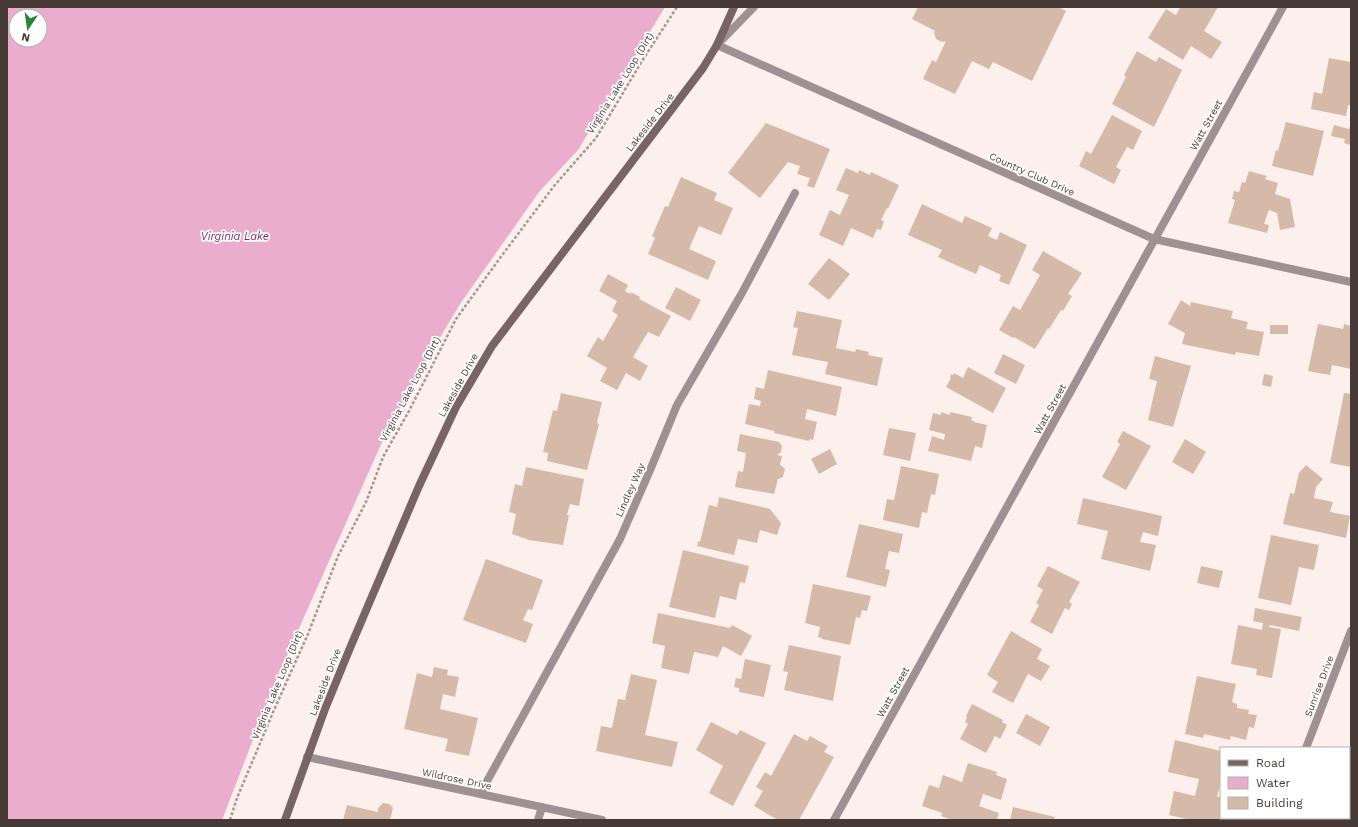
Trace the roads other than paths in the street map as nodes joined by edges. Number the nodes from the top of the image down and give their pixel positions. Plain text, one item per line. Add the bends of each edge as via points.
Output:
1 (734, 7) edge
2 (754, 7) edge
3 (1283, 7) edge
4 (717, 45) junction
5 (795, 193) dead end
6 (1154, 239) junction
7 (1351, 282) edge
8 (1351, 631) edge
9 (1306, 747) edge
10 (307, 757) junction
11 (480, 794) junction
12 (542, 807) junction
13 (285, 820) edge
14 (538, 820) edge
15 (602, 820) edge
16 (834, 820) edge

1 - 4 street, Lakeside Drive
2 - 4 street
3 - 6 street, Watt Street
4 - 6 street, Country Club Drive
4 - 10 street, Lakeside Drive via 686,92 518,311 474,374 420,486 350,648
5 - 11 street, Lindley Way via 742,293 677,405 620,539
6 - 7 street, Country Club Drive
6 - 16 street, Watt Street
8 - 9 street, Sunrise Drive
10 - 11 street, Wildrose Drive
10 - 13 street, Lakeside Drive
11 - 12 street, Wildrose Drive
12 - 14 street
12 - 15 street, Wildrose Drive

